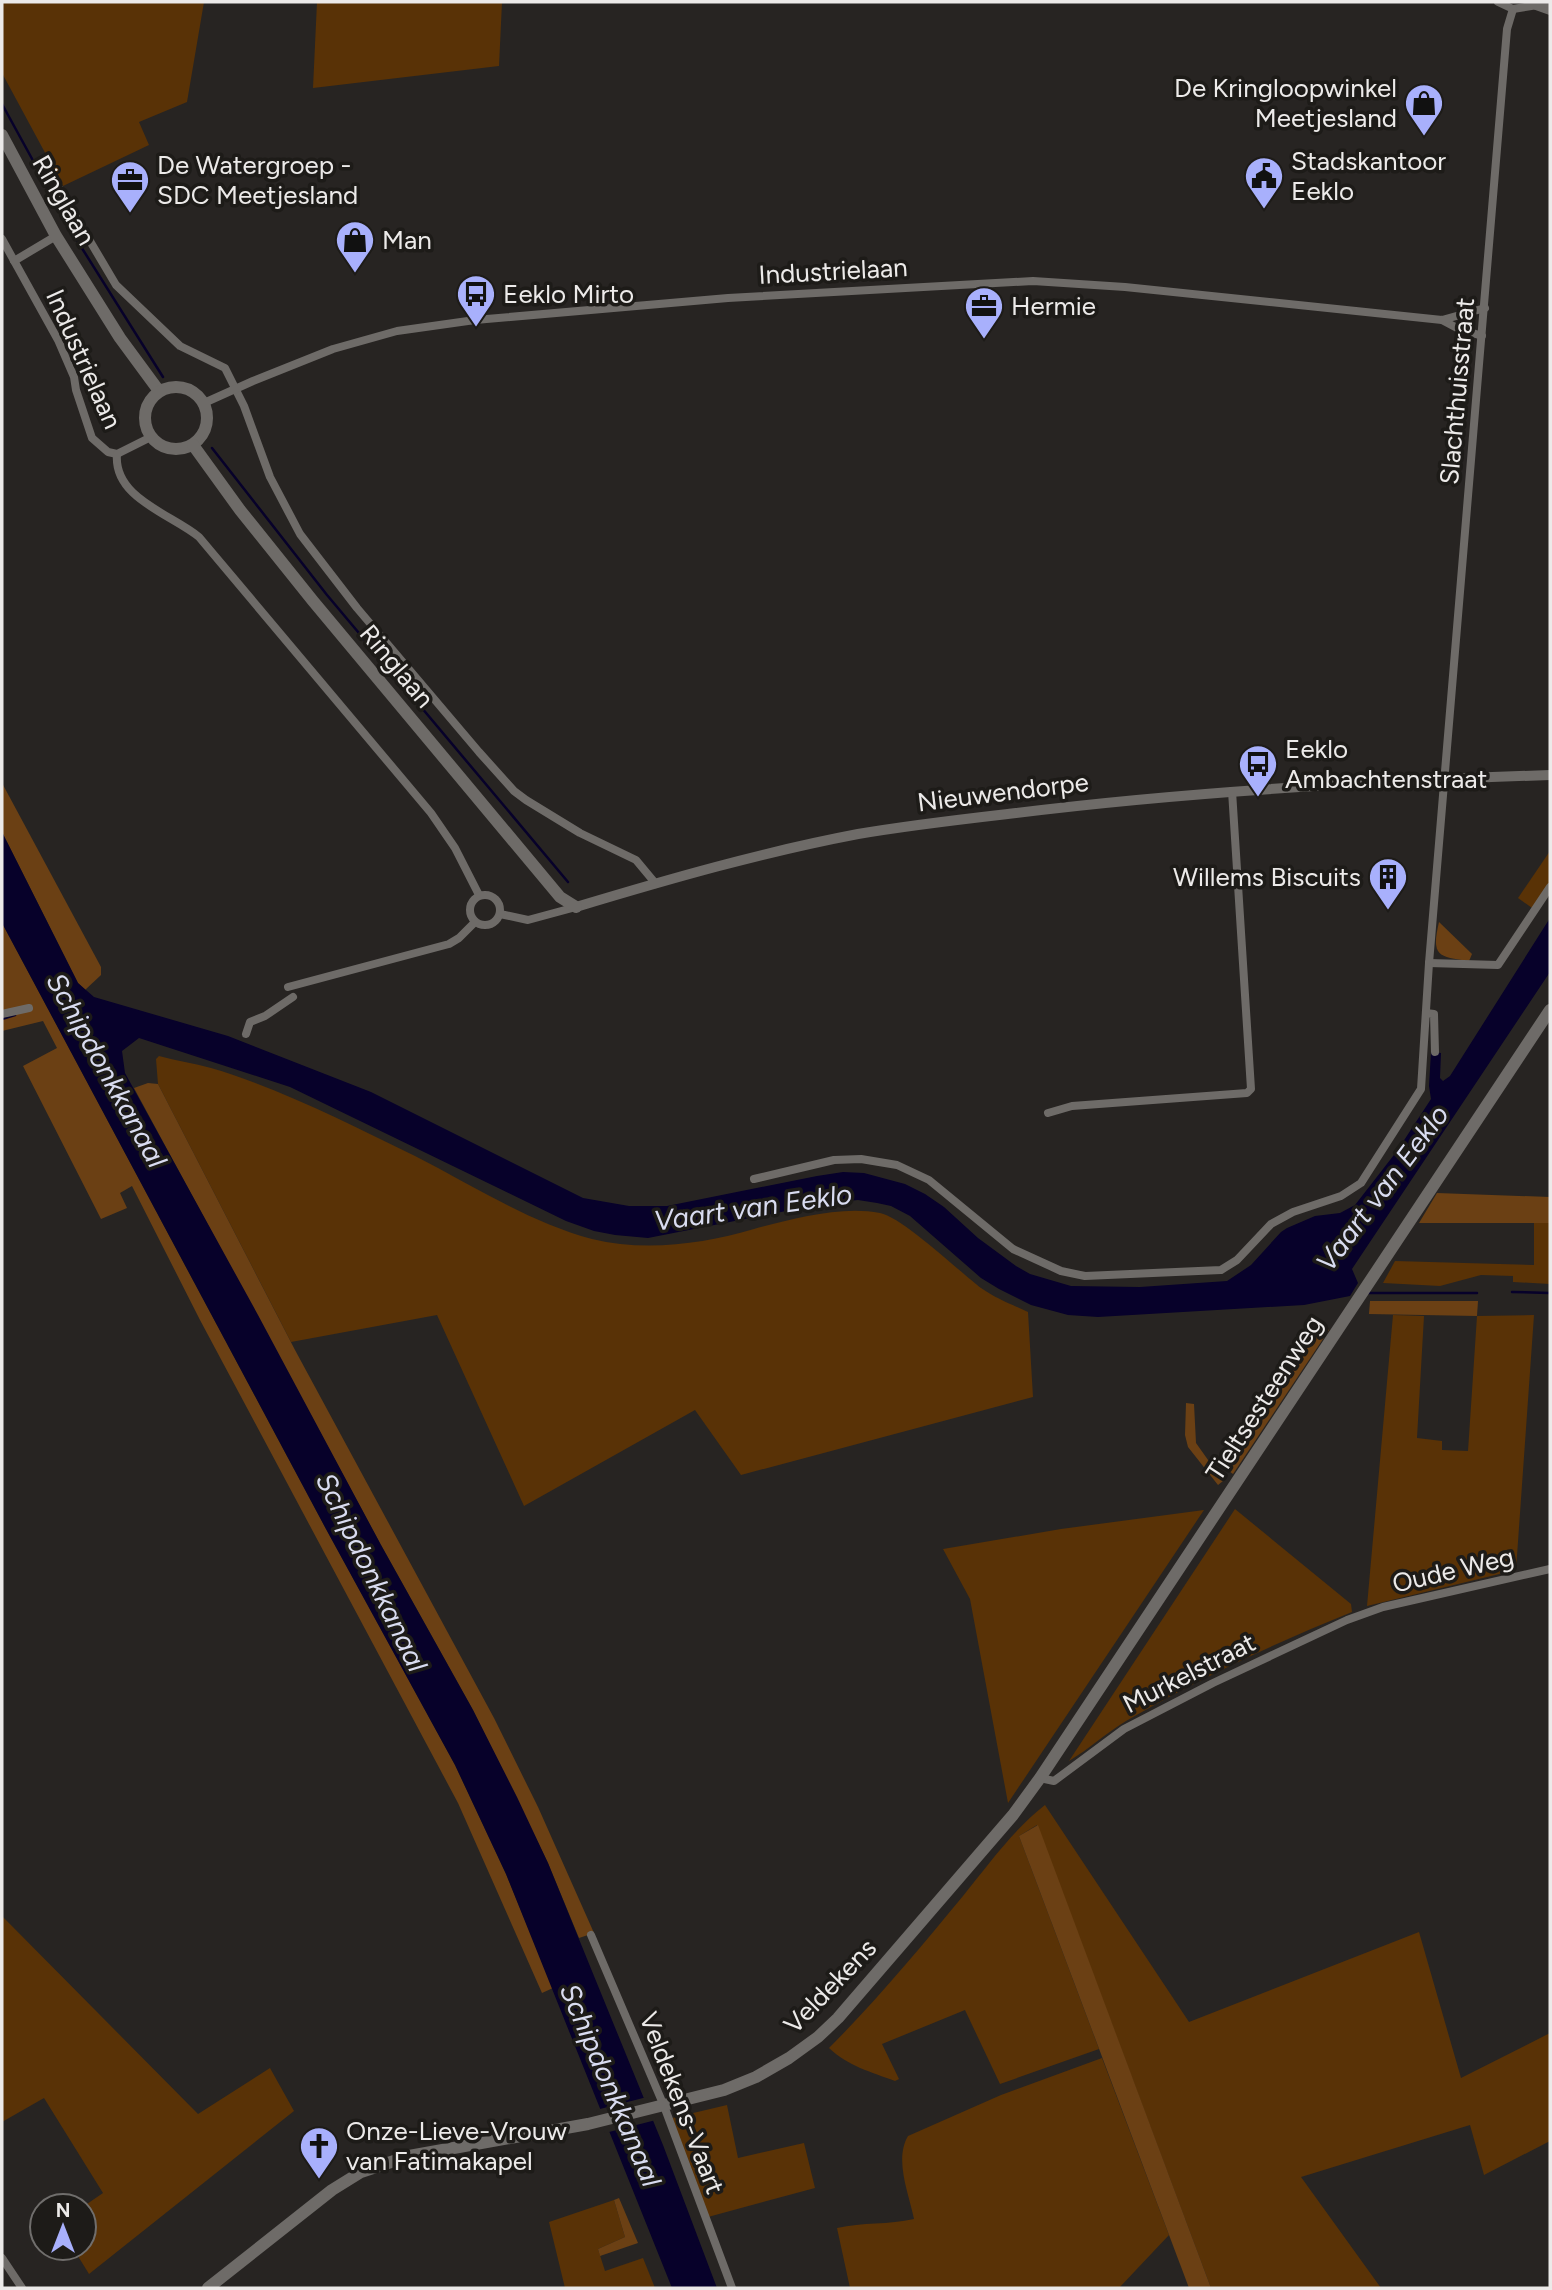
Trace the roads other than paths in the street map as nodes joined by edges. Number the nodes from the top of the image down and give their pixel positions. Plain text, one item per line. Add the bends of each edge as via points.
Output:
1 (1499, 2) edge
2 (1550, 3) edge
3 (1536, 6) junction
4 (1513, 9) junction
5 (1550, 11) edge
6 (2, 135) edge
7 (58, 187) dead end
8 (57, 236) junction
9 (2, 239) edge
10 (14, 261) junction
11 (1485, 308) junction
12 (1442, 320) junction
13 (1482, 336) junction
14 (236, 388) junction
15 (159, 391) junction
16 (204, 403) junction
17 (151, 438) junction
18 (193, 445) junction
19 (117, 454) junction
20 (1550, 775) edge
21 (1446, 778) junction
22 (1232, 791) junction
23 (656, 884) junction
24 (1550, 887) edge
25 (479, 895) junction
26 (576, 907) junction
27 (500, 914) junction
28 (475, 922) junction
29 (1429, 962) junction
30 (288, 987) dead end
31 (293, 997) dead end
32 (29, 1008) dead end
33 (1550, 1010) edge
34 (1426, 1013) junction
35 (2, 1014) edge
36 (246, 1034) dead end
37 (1435, 1052) dead end
38 (1048, 1113) dead end
39 (754, 1179) dead end
40 (1550, 1569) edge
41 (1364, 1613) joint
42 (1040, 1778) junction
43 (591, 1935) dead end
44 (661, 2106) junction
45 (2, 2258) edge
46 (22, 2288) edge
47 (208, 2288) edge
48 (732, 2288) edge

1 - 4 street
2 - 3 street
3 - 4 street
3 - 5 street
4 - 11 street, Slachthuisstraat via 1507,29
6 - 8 main road, Ringlaan
7 - 14 street via 116,285 180,345 225,368
8 - 10 street
8 - 15 main road, Ringlaan
9 - 10 street, Industrielaan
10 - 19 street, Industrielaan via 58,340 92,438 107,452
11 - 12 street, Industrielaan
11 - 13 street, Slachthuisstraat
12 - 13 street, Industrielaan
12 - 14 street, Industrielaan via 1125,287 1033,281 950,285 728,298 397,331 333,349
13 - 21 street, Slachthuisstraat
14 - 16 street, Industrielaan
14 - 23 street, Ringlaan via 270,477 300,534 357,608 514,791 636,860
15 - 16 main road via 186,388
15 - 17 main road via 145,414
16 - 18 main road via 207,424
17 - 18 main road via 166,449
17 - 19 street, Industrielaan
18 - 26 main road, Ringlaan via 313,601 560,897
19 - 25 street via 119,475 127,488 199,537 431,813
20 - 21 street, Nieuwendorpe
21 - 22 street, Nieuwendorpe
21 - 29 street, Slachthuisstraat
22 - 23 street, Nieuwendorpe via 1130,799 862,834
22 - 38 street via 1251,1089 1247,1093 1072,1106
23 - 26 street, Nieuwendorpe
24 - 29 street via 1498,965
25 - 27 street via 497,900
25 - 28 street via 470,907
26 - 27 street via 528,920
27 - 28 street via 492,923
28 - 30 street via 449,944
29 - 34 street, Slachthuisstraat
31 - 36 street via 250,1022
32 - 35 street
33 - 42 main road, Tieltsesteenweg
34 - 37 street via 1434,1014
34 - 39 street, Slachthuisstraat via 1421,1089 1361,1183 1341,1196 1271,1223 1236,1261 1221,1270 1085,1276 1061,1271 1013,1249 929,1180 861,1158
40 - 41 street, Oude Weg
41 - 42 street, Murkelstraat via 1124,1729 1054,1781
42 - 44 main road, Veldekens via 984,1849 818,2037 775,2067 740,2084
43 - 44 street, Veldekens-Vaart
44 - 47 main road, Veldekens via 409,2156 361,2172
44 - 48 street, Veldekens-Vaart
45 - 46 street

